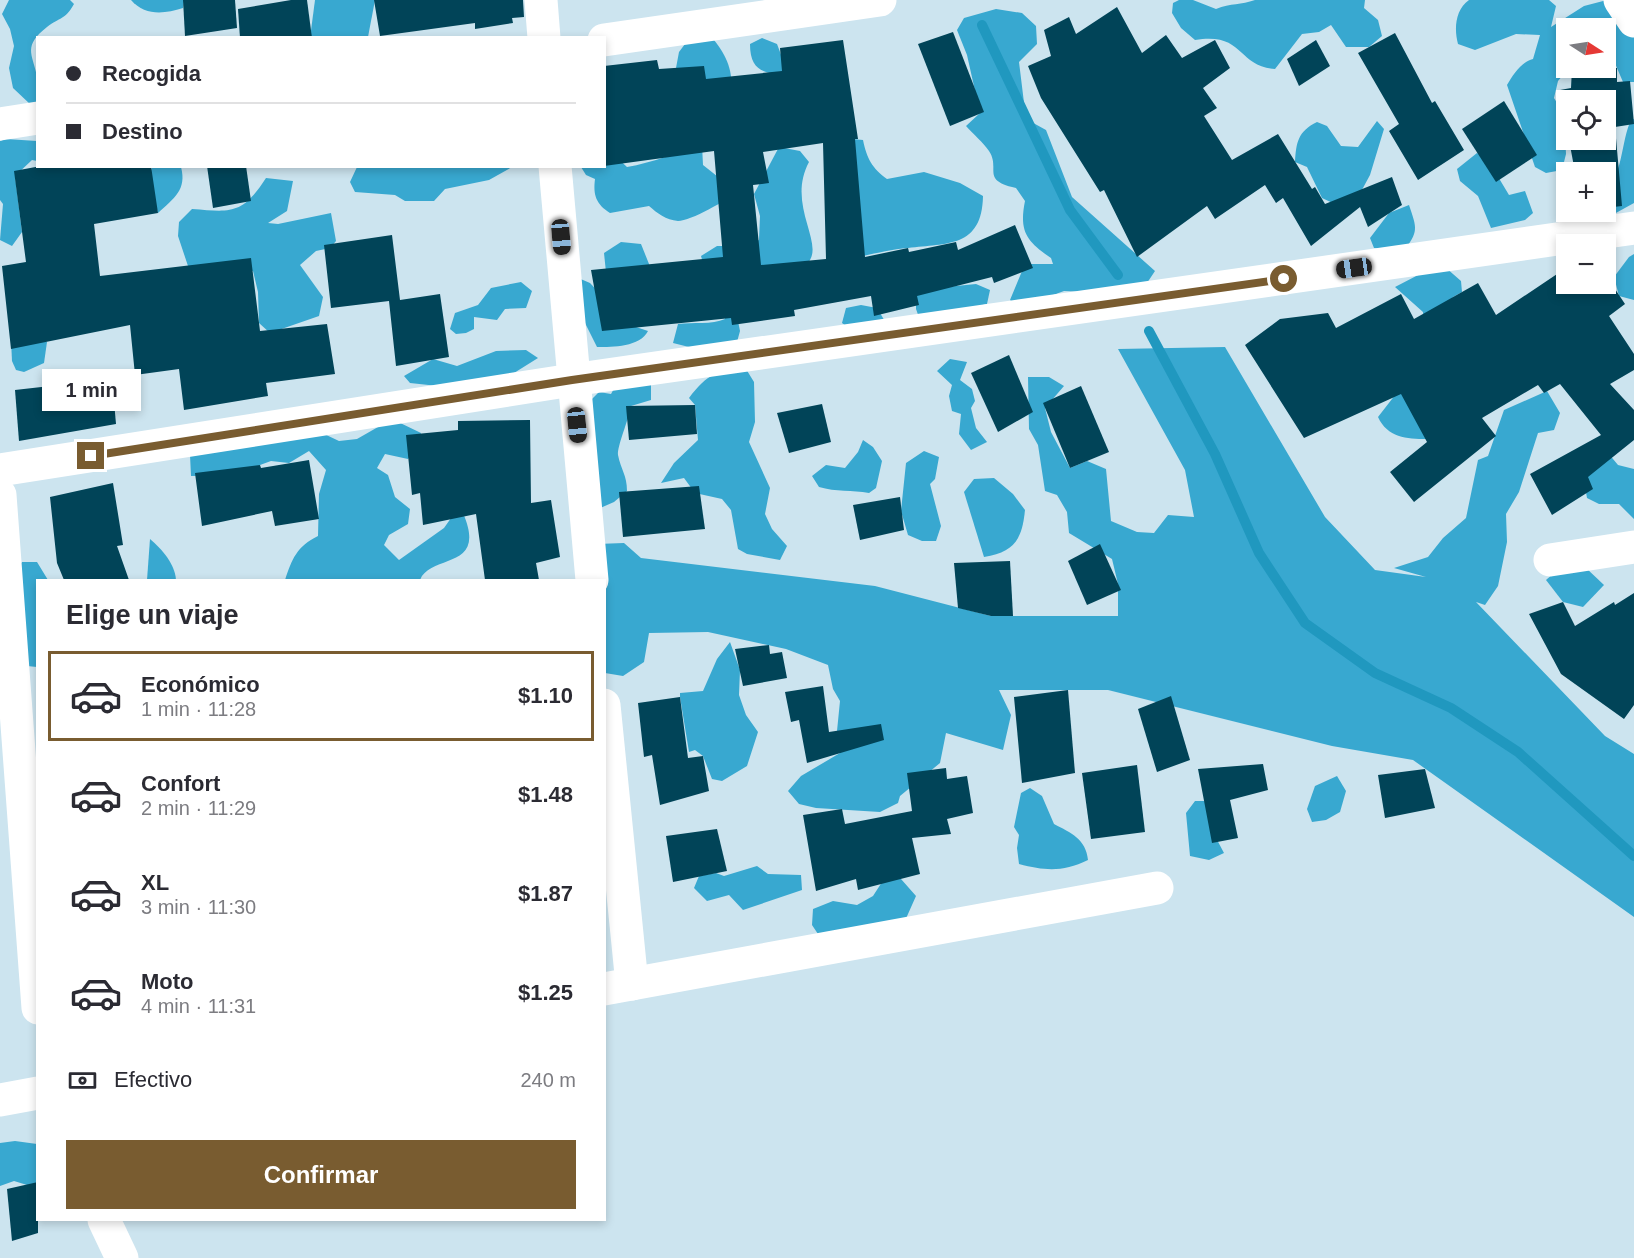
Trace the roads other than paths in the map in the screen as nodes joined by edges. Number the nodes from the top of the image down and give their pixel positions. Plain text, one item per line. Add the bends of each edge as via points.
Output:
1 (541, 0) edge
2 (880, 0) edge
3 (1620, 0) edge
4 (1634, 21) edge
5 (544, 36) edge
6 (606, 40) edge
7 (36, 118) edge
8 (0, 124) edge
9 (555, 168) edge
10 (1634, 228) edge
11 (572, 380) junction
12 (0, 470) edge
13 (0, 495) edge
14 (1634, 547) edge
15 (1550, 560) dead end
16 (592, 579) edge
17 (606, 745) edge
18 (1157, 888) dead end
19 (36, 981) edge
20 (618, 986) edge
21 (36, 1093) edge
22 (0, 1100) edge
23 (104, 1221) edge
24 (122, 1258) edge

1 - 5 street
2 - 6 street
3 - 4 street
7 - 8 street
9 - 11 street
10 - 11 street
11 - 12 street
11 - 16 street
13 - 19 street
14 - 15 street
17 - 20 street
18 - 20 street
21 - 22 street
23 - 24 street

